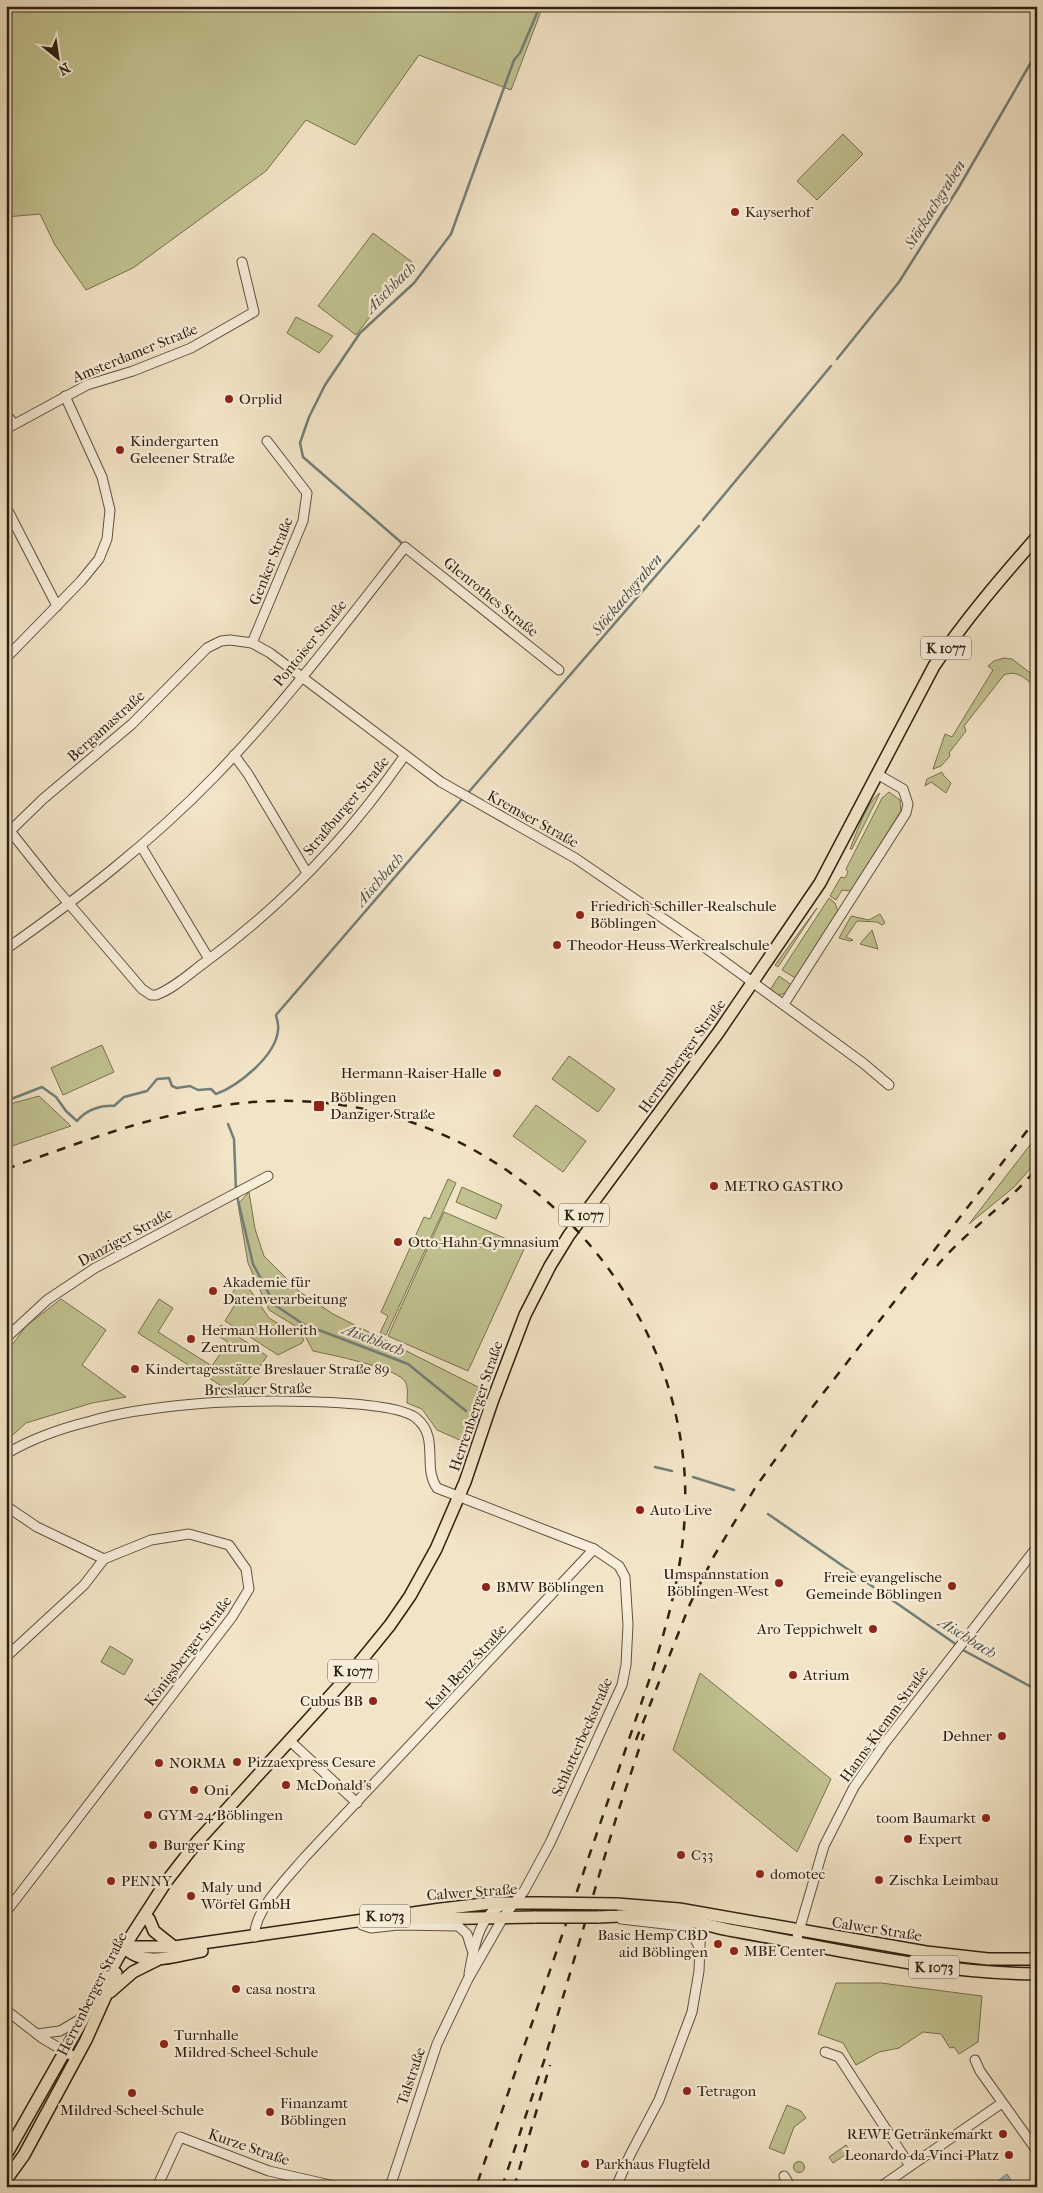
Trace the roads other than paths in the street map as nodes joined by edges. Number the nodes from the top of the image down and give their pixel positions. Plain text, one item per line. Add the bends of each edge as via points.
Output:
1 (242, 262) dead end
2 (65, 396) junction
3 (6, 414) edge
4 (10, 426) edge
5 (267, 441) dead end
6 (6, 507) edge
7 (1037, 538) edge
8 (405, 547) joint
9 (57, 606) junction
10 (252, 643) junction
11 (6, 658) edge
12 (559, 670) dead end
13 (302, 675) junction
14 (234, 755) junction
15 (405, 756) junction
16 (877, 774) junction
17 (141, 846) junction
18 (308, 873) junction
19 (69, 904) junction
20 (6, 949) edge
21 (209, 959) junction
22 (754, 982) junction
23 (784, 1004) junction
24 (889, 1085) dead end
25 (268, 1176) dead end
26 (6, 1338) edge
27 (6, 1454) edge
28 (459, 1497) junction
29 (6, 1506) edge
30 (594, 1549) junction
31 (1036, 1551) edge
32 (104, 1559) junction
33 (6, 1657) edge
34 (293, 1744) junction
35 (357, 1803) junction
36 (212, 1828) junction
37 (515, 1903) junction
38 (640, 1910) junction
39 (6, 1912) edge
40 (504, 1916) junction
41 (613, 1916) junction
42 (488, 1917) junction
43 (149, 1919) junction
44 (701, 1919) junction
45 (362, 1925) junction
46 (465, 1932) joint
47 (798, 1935) junction
48 (255, 1936) junction
49 (174, 1947) junction
50 (129, 1948) junction
51 (700, 1949) junction
52 (472, 1950) junction
53 (158, 1959) junction
54 (1037, 1959) edge
55 (1037, 1974) edge
56 (468, 1978) junction
57 (107, 1996) junction
58 (6, 2010) edge
59 (85, 2016) junction
60 (37, 2034) junction
61 (825, 2052) dead end
62 (65, 2053) junction
63 (76, 2058) junction
64 (975, 2060) dead end
65 (1002, 2103) junction
66 (1037, 2151) edge
67 (6, 2155) edge
68 (910, 2166) junction
69 (784, 2176) dead end
70 (6, 2180) edge
71 (157, 2187) edge
72 (339, 2187) edge
73 (390, 2187) edge
74 (616, 2187) edge
75 (791, 2187) edge
76 (880, 2187) edge

1 - 2 street, Amsterdamer Straße via 254,312 191,348
2 - 4 street, Amsterdamer Straße
2 - 9 street via 102,477 110,519 99,559
3 - 4 street
5 - 10 street, Genker Straße via 307,493 303,521
6 - 9 street
7 - 16 main road, Herrenberger Straße / K 1077 via 954,635
8 - 12 street, Glenrothes Straße
8 - 13 street, Pontoiser Straße
9 - 11 street
10 - 13 street, Bergamastraße
10 - 19 street, Bergamastraße via 230,640 206,648 132,724 10,831
13 - 14 street, Pontoiser Straße
13 - 15 street, Kremser Straße
14 - 17 street, Pontoiser Straße
14 - 18 street, Straßburger Straße
15 - 18 street, Straßburger Straße via 363,811
15 - 22 street, Kremser Straße via 459,793 575,858
16 - 22 main road, Herrenberger Straße / K 1077 via 820,883
16 - 23 street via 903,789 908,804 906,813
17 - 19 street, Pontoiser Straße
17 - 21 street
18 - 21 street, Straßburger Straße via 274,906
19 - 20 street, Pontoiser Straße
19 - 21 street, Straßburger Straße via 142,989 151,995 160,994
22 - 23 street
22 - 28 main road, Herrenberger Straße / K 1077 via 569,1235 550,1266 515,1339
23 - 24 street
25 - 26 street, Danziger Straße via 62,1288
27 - 28 street, Breslauer Straße via 22,1444 91,1420 142,1411 240,1402 347,1402 396,1409 417,1418 431,1444 432,1481 442,1491
28 - 30 street, Schlotterbeckstraße
28 - 34 main road, Herrenberger Straße / K 1077 via 428,1564 399,1612
29 - 32 street via 37,1528
30 - 35 street, Karl-Benz-Straße
30 - 37 street, Schlotterbeckstraße via 619,1566 626,1577 628,1625 622,1685 550,1843
31 - 47 street, Hanns-Klemm-Straße via 862,1774 824,1846
32 - 33 street via 84,1585
32 - 39 street, Königsberger Straße via 151,1540 189,1534 229,1545 246,1569 249,1589 232,1617
34 - 35 street
34 - 36 main road, Herrenberger Straße / K 1077
35 - 48 street, Karl-Benz-Straße via 305,1857 268,1902 255,1927
36 - 43 main road, Herrenberger Straße / K 1077
36 - 50 main road, Herrenberger Straße / K 1077 via 182,1861
37 - 38 main road, Calwer Straße / K 1073, bridge via 617,1904
37 - 40 street, Talstraße
37 - 42 street via 497,1908
37 - 48 main road, Calwer Straße / K 1073 via 417,1912
38 - 41 main road, Calwer Straße / K 1073
38 - 44 main road, Calwer Straße / K 1073 via 670,1917
40 - 41 main road, Calwer Straße / K 1073, bridge
40 - 42 main road, Calwer Straße / K 1073
40 - 56 street, Talstraße
41 - 51 street, Calwer Straße via 690,1930
42 - 45 main road, Calwer Straße / K 1073 via 398,1919
42 - 52 street, Talstraße
43 - 49 main road via 154,1932
43 - 50 main road, Herrenberger Straße / K 1077
44 - 47 main road, Calwer Straße / K 1073
44 - 51 street
45 - 46 street, Calwer Straße via 371,1928 452,1925
45 - 53 main road, Calwer Straße / K 1073
46 - 52 street, Talstraße
47 - 54 main road, Calwer Straße / K 1073 via 955,1956
47 - 55 main road, Calwer Straße / K 1073 via 866,1956 929,1967
48 - 49 main road, Calwer Straße / K 1073
49 - 50 main road, Calwer Straße / K 1073
50 - 53 main road, Calwer Straße / K 1073 via 138,1958
50 - 57 main road, Herrenberger Straße / K 1077
50 - 59 main road, Herrenberger Straße / K 1077
51 - 74 street via 698,1988 679,2050 659,2100
52 - 56 street, Talstraße
53 - 57 main road, K 1073 via 129,1975
56 - 73 street, Talstraße via 431,2058
57 - 63 main road, Herrenberger Straße / K 1077
58 - 60 street
59 - 60 street via 60,2031
59 - 62 main road, Herrenberger Straße / K 1077
60 - 62 street
61 - 68 street via 839,2057
62 - 63 street
62 - 67 main road, Herrenberger Straße / K 1077
63 - 70 main road, Herrenberger Straße / K 1077 via 24,2154
64 - 65 street
65 - 66 street
65 - 68 street
68 - 76 street
69 - 75 street
71 - 72 street, Kurze Straße via 180,2136 269,2171

